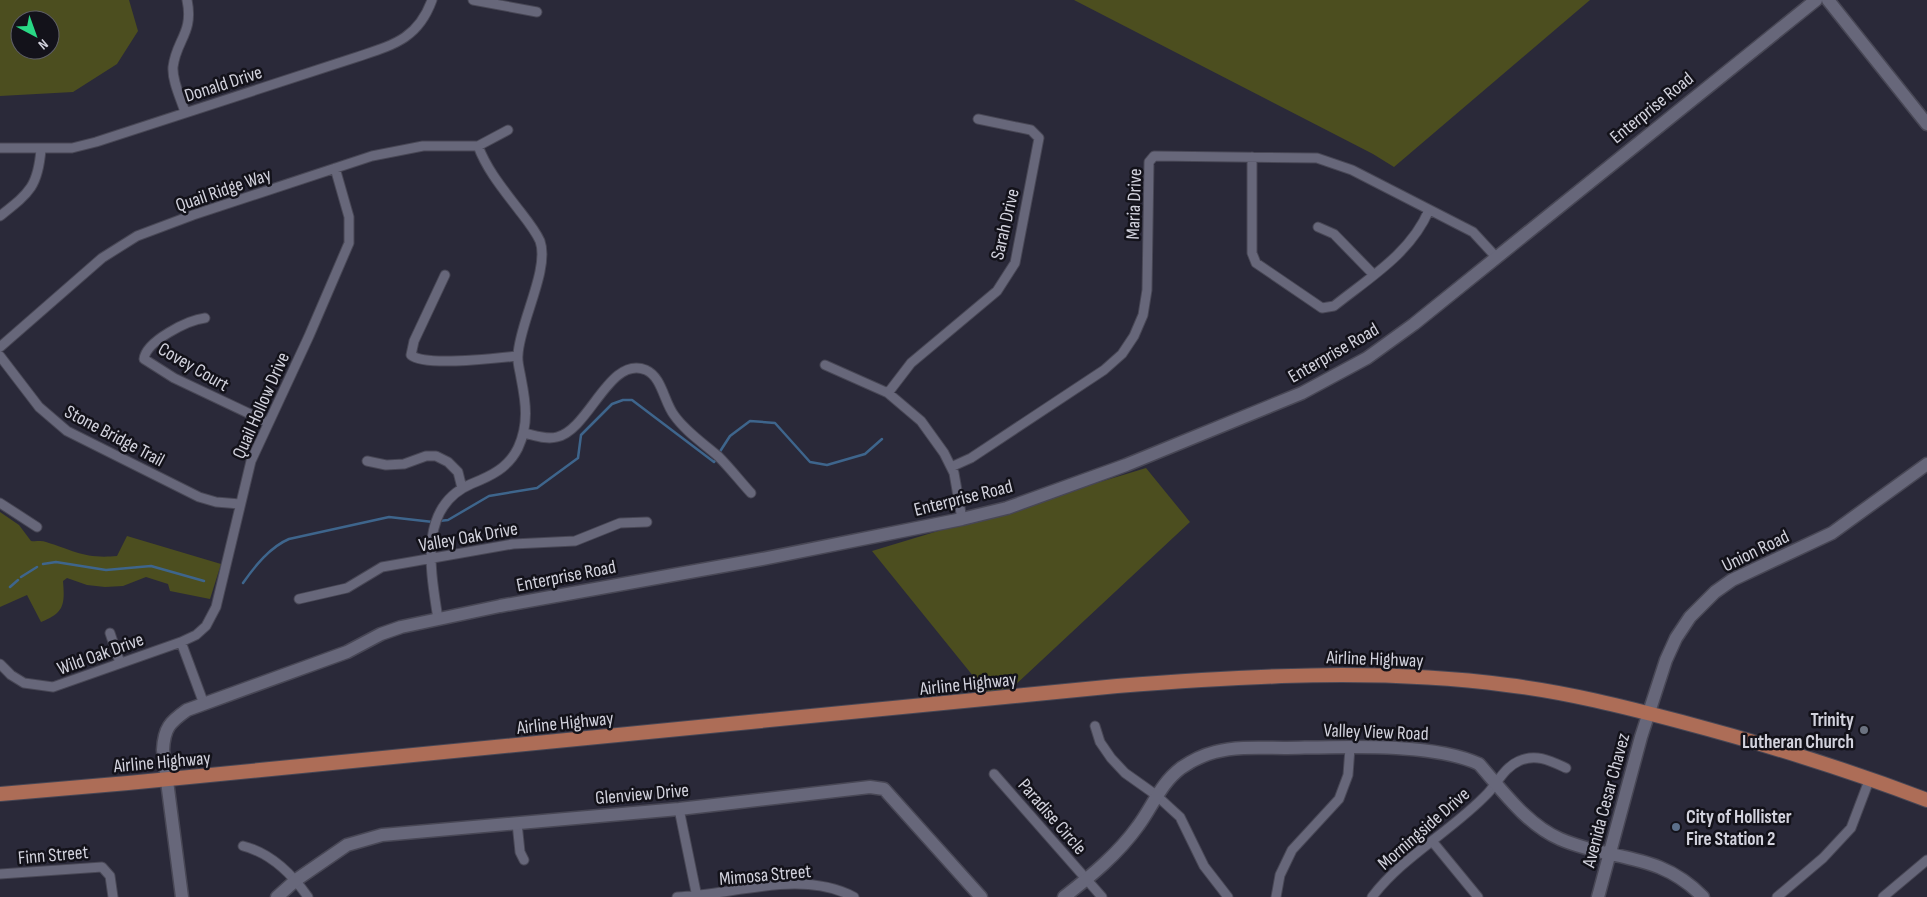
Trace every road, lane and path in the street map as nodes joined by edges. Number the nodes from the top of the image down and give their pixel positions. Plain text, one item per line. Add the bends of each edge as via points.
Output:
1 (186, 0) edge
2 (432, 0) edge
3 (473, 0) edge
4 (1816, 0) edge
5 (1828, 0) edge
6 (536, 12) dead end
7 (185, 112) junction
8 (978, 118) dead end
9 (1927, 124) edge
10 (508, 130) dead end
11 (478, 146) junction
12 (0, 148) edge
13 (41, 149) junction
14 (1252, 157) junction
15 (336, 168) junction
16 (1429, 210) junction
17 (0, 216) edge
18 (1318, 227) dead end
19 (1497, 258) junction
20 (1373, 274) junction
21 (445, 275) dead end
22 (205, 318) dead end
23 (0, 347) edge
24 (0, 356) edge
25 (517, 356) junction
26 (825, 365) dead end
27 (888, 393) junction
28 (267, 422) junction
29 (524, 433) junction
30 (367, 461) dead end
31 (1927, 464) edge
32 (951, 467) junction
33 (462, 488) junction
34 (751, 493) dead end
35 (0, 503) edge
36 (240, 504) junction
37 (962, 519) junction
38 (647, 522) dead end
39 (37, 527) dead end
40 (432, 558) junction
41 (300, 599) dead end
42 (438, 618) junction
43 (110, 633) dead end
44 (181, 642) junction
45 (0, 656) edge
46 (120, 663) junction
47 (2, 666) edge
48 (204, 704) junction
49 (1649, 713) junction
50 (1095, 726) dead end
51 (1350, 748) junction
52 (1566, 768) dead end
53 (994, 774) dead end
54 (1870, 778) junction
55 (168, 779) junction
56 (1496, 784) junction
57 (0, 794) edge
58 (1156, 795) junction
59 (1927, 800) edge
60 (679, 809) junction
61 (517, 823) junction
62 (1432, 841) junction
63 (243, 846) dead end
64 (1610, 853) junction
65 (524, 860) dead end
66 (1927, 860) edge
67 (0, 874) edge
68 (1087, 879) junction
69 (296, 880) junction
70 (113, 897) edge
71 (182, 897) edge
72 (277, 897) edge
73 (308, 897) edge
74 (677, 897) edge
75 (697, 897) edge
76 (854, 897) edge
77 (981, 897) edge
78 (1064, 897) edge
79 (1102, 897) edge
80 (1228, 897) edge
81 (1276, 897) edge
82 (1372, 897) edge
83 (1478, 897) edge
84 (1598, 897) edge
85 (1703, 897) edge
86 (1777, 897) edge
87 (1883, 897) edge

1 - 7 street via 188,27 173,73
2 - 7 street, Donald Drive via 416,30 390,45
3 - 6 street
4 - 19 street, Enterprise Road
5 - 9 street
7 - 13 street, Donald Drive via 83,146
8 - 27 street, Sarah Drive via 1031,130 1039,138 1015,263 997,291 910,363
10 - 11 street
11 - 15 street, Quail Ridge Way via 423,146 372,156
11 - 25 street via 540,242 540,271
12 - 13 street, Donald Drive
13 - 17 street via 36,182
14 - 16 street, Maria Drive via 1317,158 1352,170
14 - 20 street via 1252,253 1256,263 1322,308 1334,306
14 - 32 street, Maria Drive via 1154,156 1149,162 1147,290 1143,316 1134,336 1122,354 1104,370 972,458
15 - 23 street, Quail Ridge Way via 137,236 102,258
15 - 28 street, Quail Hollow Drive via 349,217 349,243
16 - 19 street, Maria Drive via 1473,232
16 - 20 street via 1415,237
18 - 20 street via 1334,234
19 - 37 street, Enterprise Road via 1367,358 1302,393 1126,465 1019,504
21 - 25 street via 414,341 412,355 453,361
22 - 28 street, Covey Court via 169,332 147,351 144,359 174,378
24 - 36 street, Stone Bridge Trail via 39,406 67,431 199,497
25 - 29 street via 526,402
26 - 27 street
27 - 32 street via 921,421
28 - 36 street, Quail Hollow Drive via 251,461
29 - 33 street via 503,468
29 - 34 street via 551,438 569,432 617,374 635,368 645,370 653,375 674,415 720,458
30 - 33 street via 404,464 436,456 458,472
31 - 49 street, Union Road via 1832,533 1744,574 1710,596 1676,638
32 - 37 street
33 - 40 street via 435,518 431,537
35 - 39 street
36 - 44 street, Quail Hollow Drive via 216,606 206,626
37 - 42 street, Enterprise Road
38 - 40 street, Valley Oak Drive via 620,524 575,541 513,544
40 - 41 street, Valley Oak Drive via 382,568 347,588
40 - 42 street
42 - 48 street, Enterprise Road via 381,634 347,652
43 - 46 street
44 - 46 street, Wild Oak Drive
44 - 48 street
45 - 47 street, Wild Oak Drive
46 - 47 street, Wild Oak Drive via 47,687 24,683
48 - 55 street, Enterprise Road via 187,710 171,722 164,737 163,750
49 - 54 main road, Airline Highway via 1761,743
49 - 55 main road, Airline Highway via 1548,691 1489,683 1400,676 1280,675 1117,686
49 - 64 street, Avenida Cesar Chavez
50 - 58 street via 1100,742 1111,758 1134,781
51 - 56 street, Valley View Road via 1432,751 1453,755 1479,764
51 - 58 street, Valley View Road via 1216,751 1180,769
51 - 81 street via 1348,775 1339,799 1292,850 1280,875
52 - 56 street, Morningside Drive via 1545,759 1527,758 1512,764
53 - 68 street, Paradise Circle
54 - 59 main road, Airline Highway
54 - 86 street via 1852,828
55 - 57 main road, Airline Highway
55 - 71 street, Enterprise Road
56 - 62 street, Morningside Drive
56 - 64 street, Valley View Road via 1548,833
58 - 68 street, Valley View Road via 1126,841
58 - 80 street via 1180,817 1204,866
60 - 61 street, Glenview Drive
60 - 75 street
60 - 77 street, Glenview Drive via 884,789
61 - 65 street
61 - 69 street, Glenview Drive via 382,835 348,845
62 - 82 street, Morningside Drive
62 - 83 street
63 - 69 street via 275,861
64 - 84 street, Avenida Cesar Chavez
64 - 85 street, Valley View Road via 1664,868
66 - 87 street
67 - 70 street, Finn Street via 97,866 110,876
68 - 78 street, Valley View Road
68 - 79 street, Paradise Circle
69 - 72 street, Glenview Drive
69 - 73 street
74 - 75 street, Mimosa Street
75 - 76 street, Mimosa Street via 801,885 830,887

